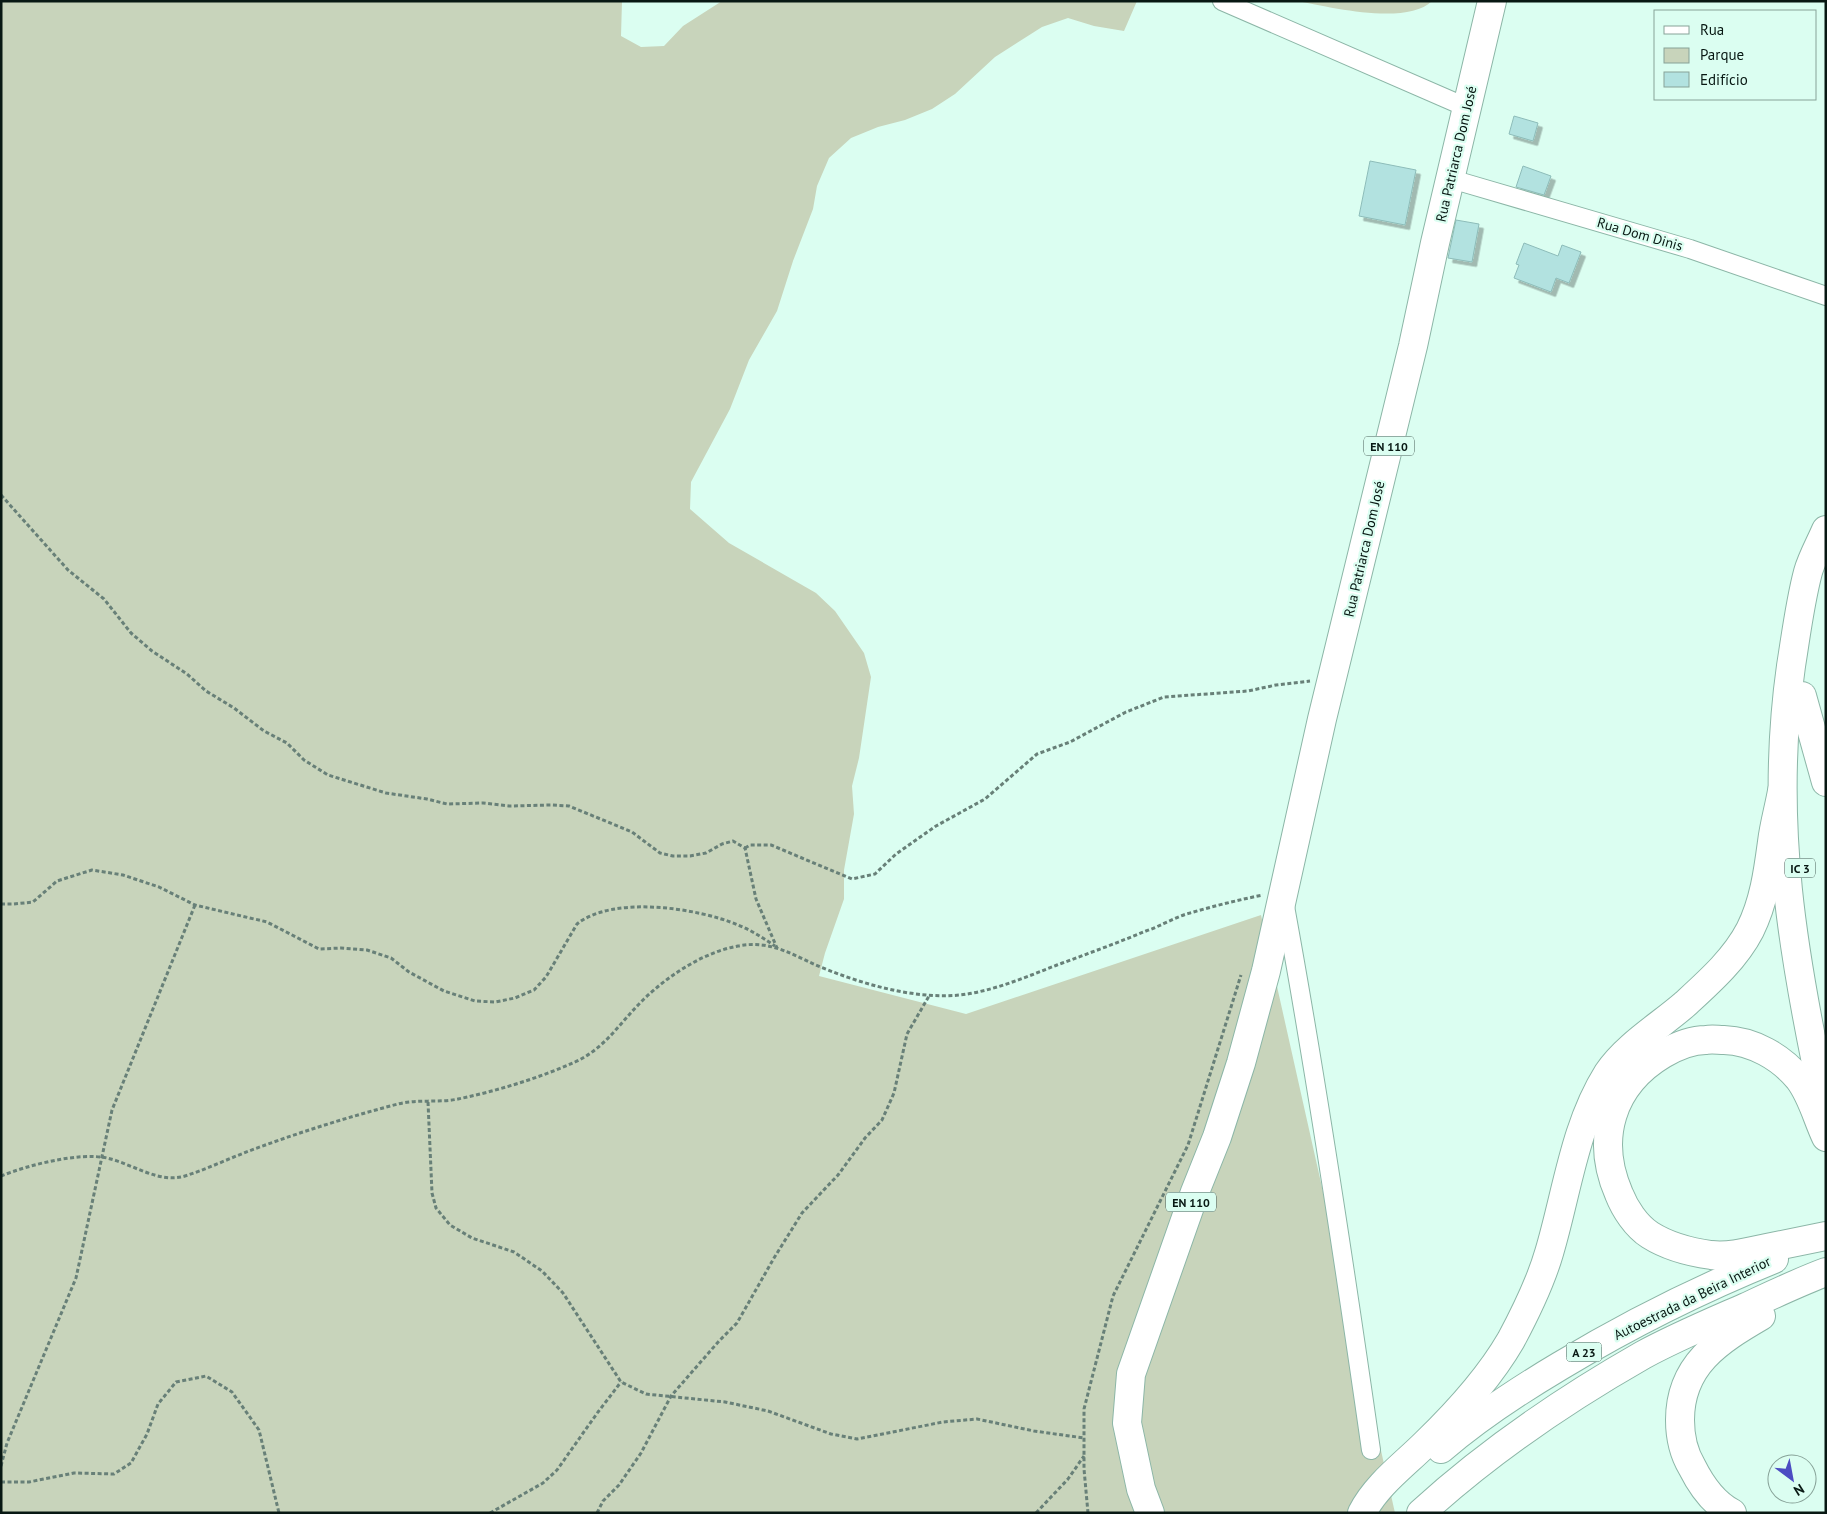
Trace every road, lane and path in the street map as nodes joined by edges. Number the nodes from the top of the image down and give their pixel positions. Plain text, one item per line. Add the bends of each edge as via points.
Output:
1 (1222, 1) edge
2 (1492, 1) edge
3 (1468, 108) junction
4 (1452, 179) junction
5 (1826, 296) edge
6 (1, 494) edge
7 (1826, 530) edge
8 (1826, 545) edge
9 (1332, 683) junction
10 (1802, 696) junction
11 (1826, 782) edge
12 (1782, 791) junction
13 (745, 848) junction
14 (1272, 897) junction
15 (1, 904) edge
16 (194, 905) junction
17 (777, 948) junction
18 (1243, 967) dead end
19 (929, 996) junction
20 (1826, 1037) edge
21 (428, 1102) junction
22 (1826, 1110) edge
23 (1826, 1138) edge
24 (100, 1158) junction
25 (1, 1176) edge
26 (1826, 1236) edge
27 (1817, 1275) edge
28 (621, 1382) junction
29 (671, 1396) junction
30 (1084, 1438) junction
31 (1371, 1450) dead end
32 (1084, 1456) junction
33 (1, 1466) edge
34 (1, 1482) edge
35 (279, 1513) edge
36 (490, 1513) edge
37 (597, 1513) edge
38 (1036, 1513) edge
39 (1088, 1513) edge
40 (1150, 1513) edge
41 (1362, 1513) edge
42 (1372, 1513) edge
43 (1422, 1513) edge
44 (1732, 1513) edge

1 - 3 street
2 - 3 main road, Rua Patriarca Dom José / EN 110
3 - 4 main road, Rua Patriarca Dom José / EN 110
4 - 5 street, Rua Dom Dinis via 1690,249
4 - 9 main road, Rua Patriarca Dom José / EN 110
6 - 13 path via 68,570 104,598 138,639 206,691 264,732 287,743 304,760 328,775 386,793 447,804 568,806 632,832 660,853 673,856 706,853 733,841
7 - 12 main road, IC 3 via 1808,571 1799,617 1788,689
8 - 10 main road, IC 3
9 - 13 path via 1306,681 1248,691 1164,697 1126,712 1070,742 1037,754 985,798 936,826 896,854 875,874 852,879 771,845
9 - 14 main road, Rua Patriarca Dom José / EN 110
10 - 11 main road
10 - 20 main road, IC 3 via 1797,775 1799,852 1809,942
12 - 22 main road, IC 3 via 1784,857 1796,958
12 - 41 main road via 1768,879 1750,930 1705,986 1611,1068 1580,1134 1549,1255 1509,1342 1461,1407 1369,1499
13 - 17 path via 756,898
14 - 19 path via 1265,895 1186,914 1101,950 990,989 961,995
14 - 31 street via 1316,1080
14 - 40 main road, EN 110 via 1266,971 1242,1063 1131,1374 1127,1423 1139,1481
15 - 16 path via 34,902 57,881 92,870 122,875 159,887
16 - 17 path via 267,922 319,949 367,950 391,958 444,991 475,1001 495,1002 534,990 546,977 577,924 607,911 666,907 698,912 736,924
16 - 24 path via 112,1110
17 - 19 path via 844,976
17 - 21 path via 763,944 737,946 705,957 675,974 644,998 610,1038 591,1055 572,1064 456,1100
18 - 30 path via 1188,1145 1113,1296 1084,1409
19 - 29 path via 907,1034 894,1093 882,1120 838,1175 802,1213 737,1323
21 - 24 path via 405,1102 365,1113 182,1177 165,1177
21 - 28 path via 432,1193 436,1208 450,1225 472,1238 514,1252 542,1271 568,1301
23 - 26 main road via 1811,1100 1785,1065 1763,1050 1735,1041 1704,1040 1675,1047 1649,1063 1626,1085 1608,1131 1612,1179 1632,1218 1648,1234 1667,1245 1689,1252 1737,1254
24 - 25 path via 81,1157 50,1162
24 - 33 path via 76,1278 7,1443
26 - 42 main road, Autoestrada da Beira Interior / A 23 via 1662,1310 1537,1380 1450,1441
27 - 43 main road, A 23 via 1645,1354 1596,1383 1537,1420 1481,1462
27 - 44 main road via 1714,1347 1690,1374 1682,1394 1680,1436 1685,1456 1708,1493
28 - 29 path via 646,1394
28 - 36 path via 556,1470 543,1483
29 - 30 path via 768,1411 831,1434 857,1439 943,1422 978,1419
29 - 37 path via 641,1453
30 - 32 path
32 - 38 path via 1068,1479
32 - 39 path
34 - 35 path via 29,1482 74,1473 114,1474 131,1462 147,1434 158,1404 176,1382 206,1376 232,1392 259,1430

